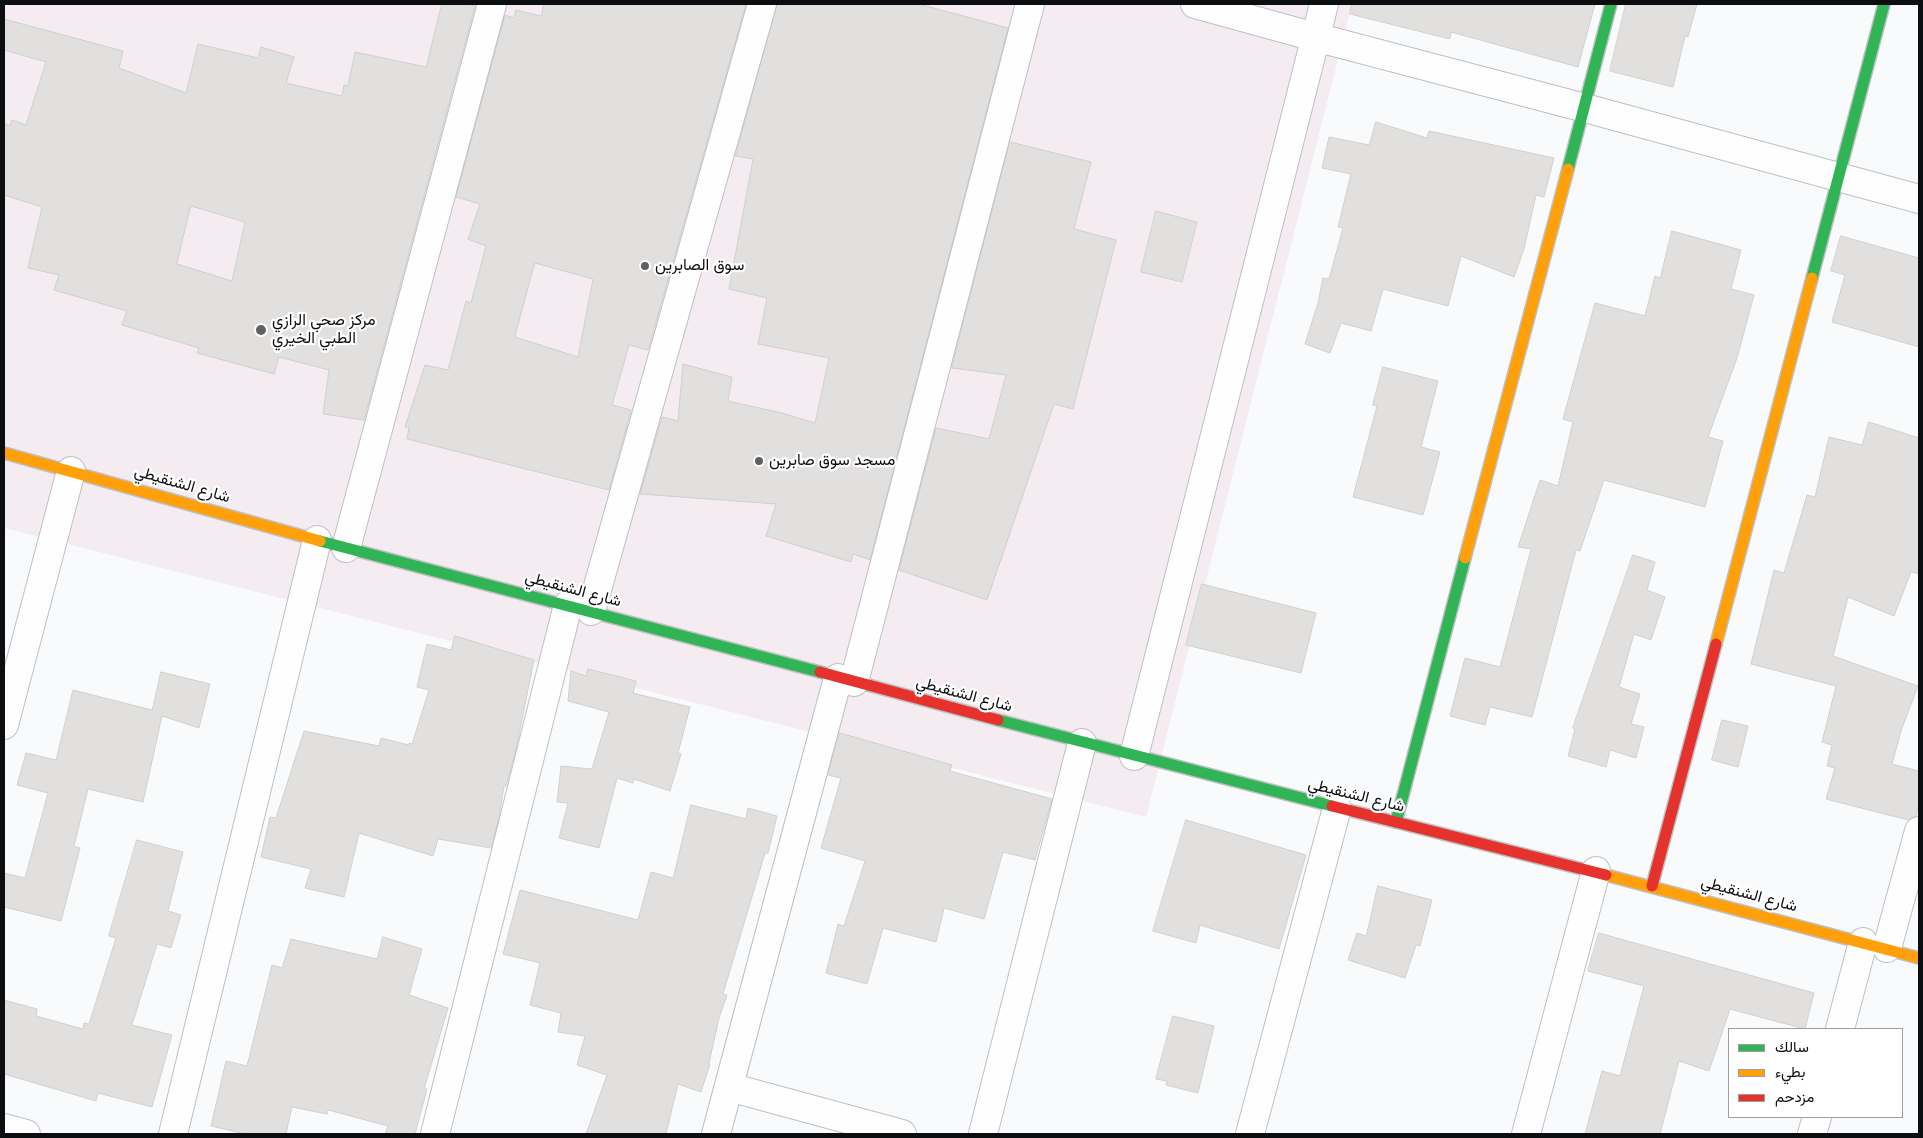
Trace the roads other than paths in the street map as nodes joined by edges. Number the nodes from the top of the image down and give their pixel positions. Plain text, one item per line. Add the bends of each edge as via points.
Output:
1 (492, 4) edge
2 (762, 4) edge
3 (1030, 4) edge
4 (1196, 4) edge
5 (1324, 4) edge
6 (1611, 4) edge
7 (1884, 4) edge
8 (1316, 37) junction
9 (1585, 108) junction
10 (1837, 177) junction
11 (1919, 199) edge
12 (4, 453) edge
13 (71, 471) junction
14 (318, 540) junction
15 (346, 548) junction
16 (580, 608) junction
17 (846, 680) junction
18 (4, 725) edge
19 (1082, 743) junction
20 (1134, 756) junction
21 (1337, 808) junction
22 (1396, 822) junction
23 (1919, 831) edge
24 (1596, 871) junction
25 (1912, 885) edge
26 (1652, 886) junction
27 (1875, 945) junction
28 (1919, 958) edge
29 (1840, 1028) edge
30 (729, 1087) junction
31 (1817, 1118) edge
32 (4, 1128) edge
33 (26, 1134) edge
34 (173, 1134) edge
35 (435, 1134) edge
36 (716, 1134) edge
37 (902, 1134) edge
38 (983, 1134) edge
39 (1250, 1134) edge
40 (1526, 1134) edge
41 (1812, 1134) edge

1 - 15 street
2 - 16 street
3 - 17 street
4 - 8 street
5 - 8 street
6 - 9 street
7 - 10 street
8 - 9 street
8 - 20 street
9 - 10 street
9 - 22 street
10 - 11 street
10 - 26 street
12 - 13 street, شارع الشنقيطي
13 - 14 street, شارع الشنقيطي
13 - 18 street
14 - 15 street, شارع الشنقيطي
14 - 34 street
15 - 16 street, شارع الشنقيطي
16 - 17 street, شارع الشنقيطي
16 - 35 street
17 - 19 street, شارع الشنقيطي
17 - 30 street
19 - 20 street, شارع الشنقيطي
19 - 38 street
20 - 21 street, شارع الشنقيطي
21 - 22 street, شارع الشنقيطي
21 - 39 street
22 - 24 street, شارع الشنقيطي
23 - 25 street
24 - 26 street, شارع الشنقيطي
24 - 40 street
25 - 27 street
26 - 27 street, شارع الشنقيطي
27 - 28 street, شارع الشنقيطي
27 - 29 street
30 - 36 street
30 - 37 street
31 - 41 street
32 - 33 street

